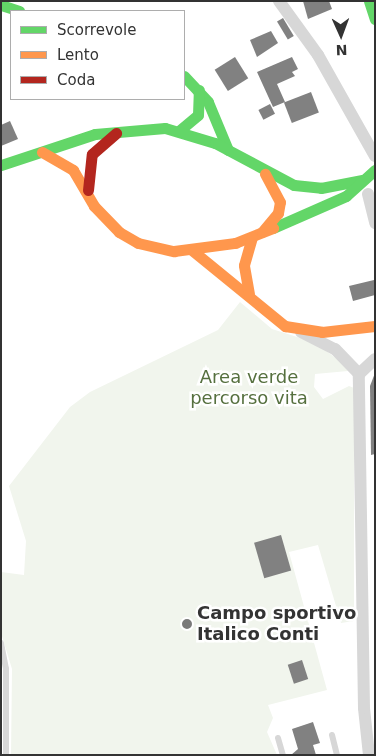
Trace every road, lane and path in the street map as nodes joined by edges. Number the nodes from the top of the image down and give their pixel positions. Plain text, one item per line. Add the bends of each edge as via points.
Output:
1 (279, 1) edge
2 (369, 1) edge
3 (1, 5) edge
4 (15, 10) edge
5 (375, 19) edge
6 (185, 77) edge
7 (199, 90) junction
8 (122, 129) junction
9 (180, 130) junction
10 (228, 150) junction
11 (42, 152) junction
12 (375, 156) edge
13 (1, 165) edge
14 (264, 173) junction
15 (371, 174) edge
16 (88, 190) junction
17 (368, 194) dead end
18 (375, 223) edge
19 (257, 234) junction
20 (193, 251) junction
21 (249, 294) junction
22 (375, 326) edge
23 (296, 330) junction
24 (375, 359) edge
25 (359, 374) junction
26 (369, 468) edge
27 (1, 643) edge
28 (369, 707) edge
29 (332, 735) dead end
30 (278, 738) dead end
31 (6, 755) edge
32 (283, 755) edge
33 (337, 755) edge
34 (369, 755) edge

1 - 12 street via 318,55
2 - 5 main road
3 - 4 main road
6 - 7 main road
7 - 9 main road via 198,115
7 - 10 main road via 213,110
8 - 9 main road
8 - 11 main road
8 - 16 main road via 92,154
9 - 10 main road
10 - 14 main road
11 - 13 main road
11 - 16 main road via 65,163
14 - 15 main road via 308,188
14 - 19 main road via 280,202 278,213
15 - 19 main road via 328,206
16 - 20 main road via 94,206 119,232 157,249
17 - 18 street
19 - 20 main road
19 - 21 main road via 244,265
20 - 21 main road
21 - 23 main road via 274,319
22 - 23 main road
23 - 25 street via 335,349
24 - 25 street
25 - 26 street
26 - 28 street
27 - 31 lane via 6,669
28 - 34 street
29 - 33 lane
30 - 32 lane

